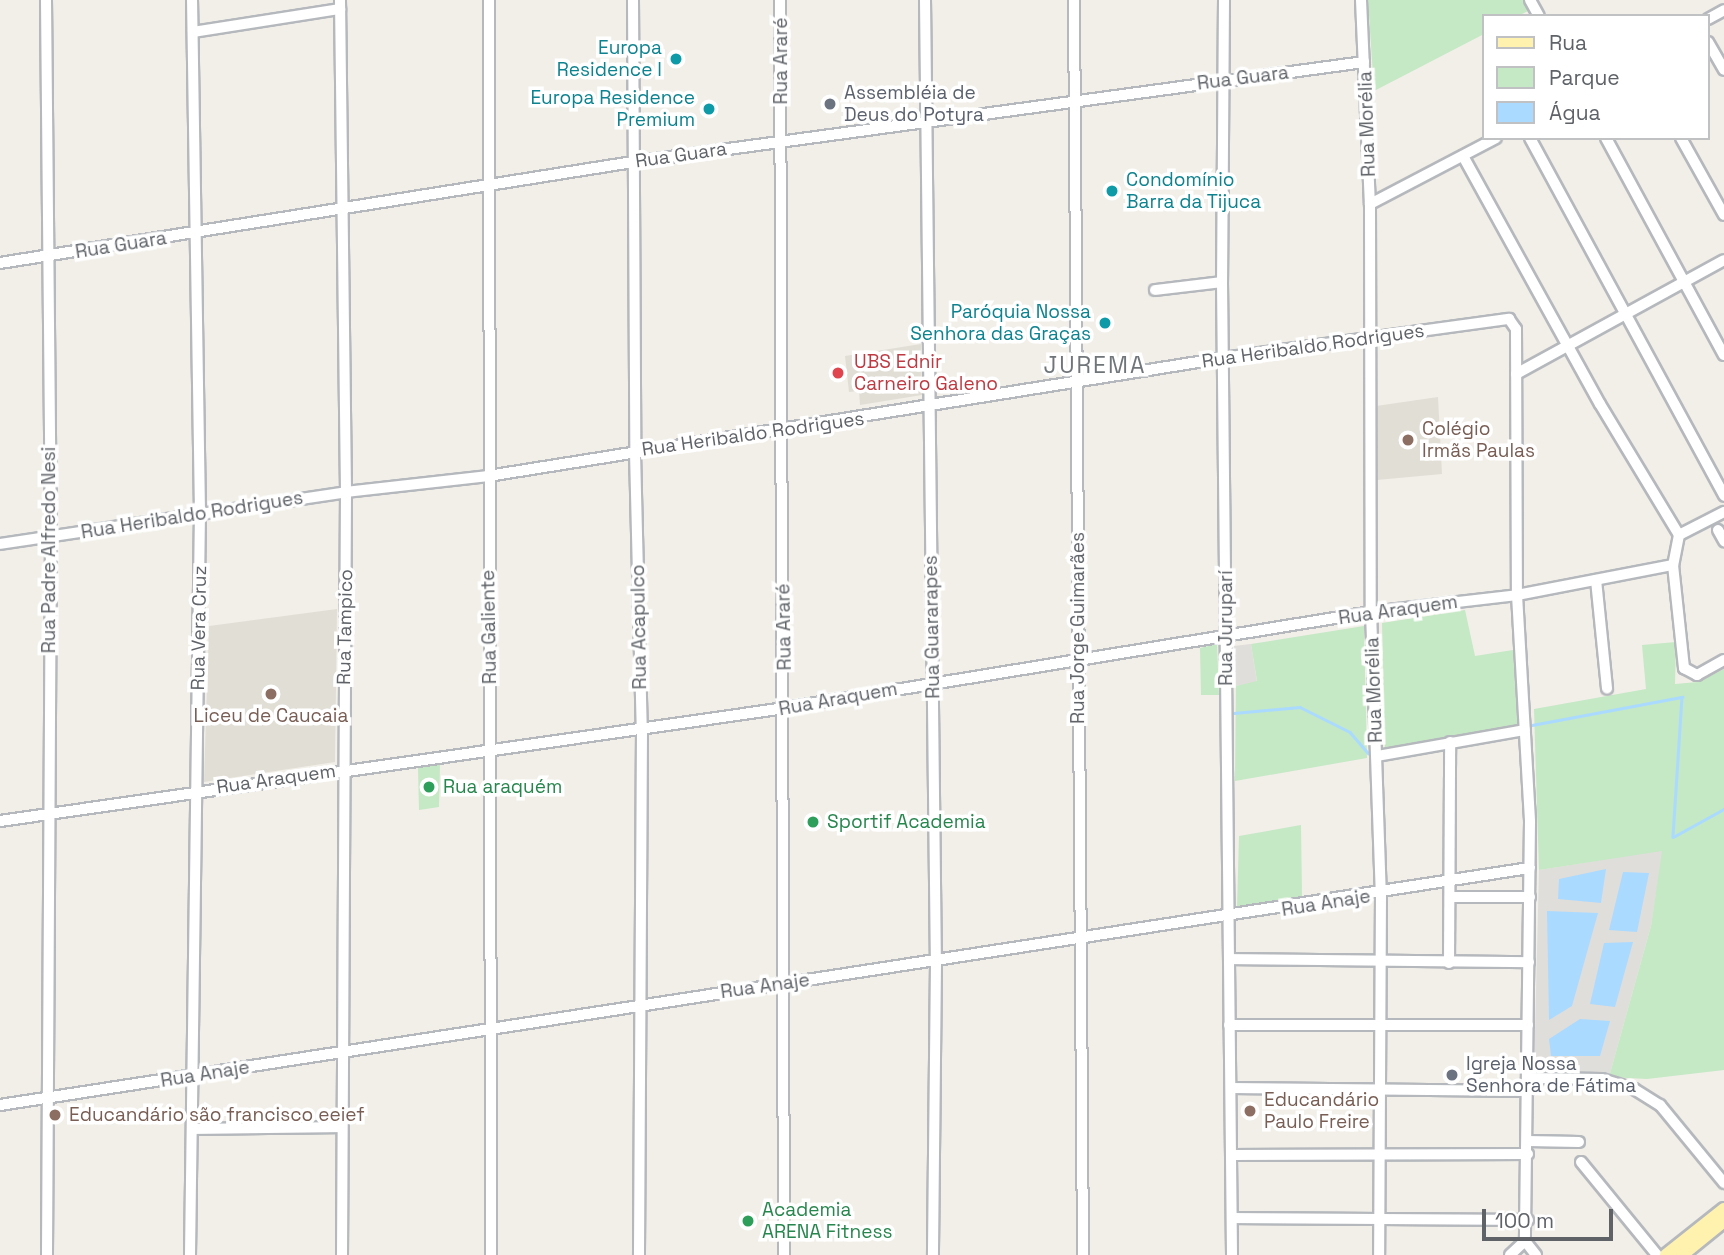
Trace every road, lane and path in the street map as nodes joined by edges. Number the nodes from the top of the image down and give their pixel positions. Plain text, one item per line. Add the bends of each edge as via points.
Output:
1 (47, 0) edge
2 (192, 0) edge
3 (489, 0) edge
4 (633, 0) edge
5 (780, 0) edge
6 (925, 0) edge
7 (1074, 0) edge
8 (1224, 0) edge
9 (1361, 0) edge
10 (340, 4) edge
11 (193, 32) junction
12 (1710, 46) edge
13 (1364, 62) junction
14 (1724, 71) edge
15 (1224, 80) junction
16 (1074, 99) junction
17 (927, 119) junction
18 (781, 140) junction
19 (1492, 140) edge
20 (1531, 140) edge
21 (1607, 140) edge
22 (1682, 140) edge
23 (1463, 156) junction
24 (633, 162) junction
25 (489, 188) junction
26 (1370, 204) junction
27 (343, 211) junction
28 (1724, 215) edge
29 (196, 233) junction
30 (46, 257) junction
31 (0, 263) edge
32 (1723, 263) edge
33 (1686, 281) junction
34 (1222, 282) junction
35 (1155, 290) dead end
36 (1624, 313) junction
37 (1368, 337) junction
38 (1567, 345) junction
39 (1724, 355) edge
40 (1223, 358) junction
41 (1516, 374) junction
42 (1077, 384) junction
43 (930, 408) junction
44 (779, 430) junction
45 (635, 452) junction
46 (488, 476) junction
47 (346, 492) junction
48 (1724, 496) edge
49 (200, 513) junction
50 (1724, 513) edge
51 (1718, 530) dead end
52 (1679, 535) junction
53 (51, 537) junction
54 (1724, 541) edge
55 (0, 544) edge
56 (1673, 565) junction
57 (1596, 580) junction
58 (1517, 594) junction
59 (1371, 612) junction
60 (1226, 639) junction
61 (1724, 660) edge
62 (1076, 662) junction
63 (933, 681) junction
64 (1607, 688) dead end
65 (785, 708) junction
66 (642, 730) junction
67 (1525, 730) junction
68 (1450, 742) junction
69 (491, 747) junction
70 (1377, 756) junction
71 (343, 769) junction
72 (197, 790) junction
73 (47, 815) junction
74 (0, 821) edge
75 (1530, 868) junction
76 (1451, 883) junction
77 (1381, 894) junction
78 (1450, 897) junction
79 (1530, 897) junction
80 (1228, 918) junction
81 (1083, 941) junction
82 (1229, 959) junction
83 (1382, 960) junction
84 (1529, 962) junction
85 (936, 963) junction
86 (1449, 963) junction
87 (784, 984) junction
88 (640, 1004) junction
89 (1229, 1024) junction
90 (1382, 1025) junction
91 (1528, 1025) junction
92 (491, 1027) junction
93 (342, 1054) junction
94 (191, 1076) junction
95 (1528, 1078) junction
96 (1231, 1088) junction
97 (1381, 1089) junction
98 (1528, 1091) junction
99 (47, 1100) junction
100 (0, 1105) edge
101 (341, 1127) junction
102 (195, 1129) junction
103 (1528, 1140) junction
104 (1579, 1142) dead end
105 (1381, 1154) junction
106 (1528, 1154) junction
107 (1231, 1155) junction
108 (1581, 1162) dead end
109 (1724, 1183) edge
110 (1724, 1209) edge
111 (1232, 1218) junction
112 (1380, 1219) junction
113 (1528, 1220) junction
114 (1724, 1221) edge
115 (1525, 1241) junction
116 (47, 1255) edge
117 (190, 1255) edge
118 (342, 1255) edge
119 (491, 1255) edge
120 (639, 1255) edge
121 (784, 1255) edge
122 (933, 1255) edge
123 (1083, 1255) edge
124 (1232, 1255) edge
125 (1379, 1255) edge
126 (1510, 1255) edge
127 (1536, 1255) edge
128 (1657, 1255) edge
129 (1666, 1255) edge
130 (1682, 1255) edge

1 - 30 street, Rua Padre Alfredo Nesi
2 - 11 street, Rua Vera Cruz
3 - 25 street, Rua Galiente
4 - 24 street, Rua Acapulco
5 - 18 street, Rua Araré
6 - 17 street, Rua Guararapes
7 - 16 street, Rua Jorge Guimarães
8 - 15 street, Rua Juruparí
9 - 13 street, Rua Morélia
10 - 11 street
10 - 27 street, Rua Tampico
11 - 29 street, Rua Vera Cruz
12 - 14 street
13 - 15 street, Rua Guara
13 - 26 street, Rua Morélia
15 - 16 street, Rua Guara
15 - 34 street, Rua Juruparí
16 - 17 street, Rua Guara
16 - 42 street, Rua Jorge Guimarães
17 - 18 street, Rua Guara
17 - 43 street, Rua Guararapes
18 - 24 street, Rua Guara
18 - 44 street, Rua Araré
19 - 23 street
20 - 36 street
21 - 33 street
22 - 28 street
23 - 26 street
23 - 38 street
24 - 25 street, Rua Guara
24 - 45 street, Rua Acapulco
25 - 27 street, Rua Guara
25 - 46 street, Rua Galiente
26 - 37 street, Rua Morélia
27 - 29 street, Rua Guara
27 - 47 street, Rua Tampico
29 - 30 street, Rua Guara
29 - 49 street, Rua Vera Cruz
30 - 31 street, Rua Guara
30 - 53 street, Rua Padre Alfredo Nesi
32 - 33 street
33 - 36 street
33 - 39 street
34 - 35 street
34 - 40 street, Rua Juruparí
36 - 38 street
36 - 48 street
37 - 40 street, Rua Heribaldo Rodrigues
37 - 41 street, Rua Heribaldo Rodrigues via 1505,318 1516,329
37 - 59 street, Rua Morélia
38 - 41 street
38 - 52 street
40 - 42 street, Rua Heribaldo Rodrigues
40 - 60 street, Rua Juruparí
41 - 58 street
42 - 43 street, Rua Heribaldo Rodrigues
42 - 62 street, Rua Jorge Guimarães
43 - 44 street, Rua Heribaldo Rodrigues
43 - 63 street, Rua Guararapes
44 - 45 street, Rua Heribaldo Rodrigues
44 - 65 street, Rua Araré
45 - 46 street, Rua Heribaldo Rodrigues
45 - 66 street, Rua Acapulco
46 - 47 street, Rua Heribaldo Rodrigues
46 - 69 street, Rua Galiente
47 - 49 street, Rua Heribaldo Rodrigues
47 - 71 street, Rua Tampico
49 - 53 street, Rua Heribaldo Rodrigues
49 - 72 street, Rua Vera Cruz
50 - 52 street
51 - 54 street
52 - 56 street
53 - 55 street, Rua Heribaldo Rodrigues
53 - 73 street, Rua Padre Alfredo Nesi
56 - 57 street, Rua Araquem
56 - 61 street via 1684,668 1697,674
57 - 58 street, Rua Araquem
57 - 64 street
58 - 59 street, Rua Araquem
58 - 67 street
59 - 60 street, Rua Araquem
59 - 70 street, Rua Morélia
60 - 62 street, Rua Araquem
60 - 80 street, Rua Juruparí
62 - 63 street, Rua Araquem
62 - 81 street, Rua Jorge Guimarães
63 - 65 street, Rua Araquem
63 - 85 street, Rua Guararapes
65 - 66 street, Rua Araquem
65 - 87 street, Rua Araré
66 - 69 street, Rua Araquem
66 - 88 street, Rua Acapulco
67 - 68 street
67 - 75 street
68 - 70 street
68 - 76 street
69 - 71 street, Rua Araquem
69 - 92 street, Rua Galiente
70 - 77 street, Rua Morélia
71 - 72 street, Rua Araquem
71 - 93 street, Rua Tampico
72 - 73 street, Rua Araquem
72 - 94 street, Rua Vera Cruz
73 - 74 street, Rua Araquem
73 - 99 street, Rua Padre Alfredo Nesi
75 - 76 street, Rua Anaje
75 - 79 street
76 - 77 street, Rua Anaje
76 - 78 street
77 - 80 street, Rua Anaje
77 - 83 street, Rua Morélia
78 - 79 street
78 - 86 street
79 - 84 street
80 - 81 street, Rua Anaje
80 - 82 street, Rua Juruparí
81 - 85 street, Rua Anaje
81 - 123 street, Rua Jorge Guimarães
82 - 83 street
82 - 89 street, Rua Juruparí
83 - 86 street
83 - 90 street, Rua Morélia
84 - 86 street
84 - 91 street
85 - 87 street, Rua Anaje
85 - 122 street, Rua Guararapes
87 - 88 street, Rua Anaje
87 - 121 street, Rua Araré
88 - 92 street, Rua Anaje
88 - 120 street, Rua Acapulco
89 - 90 street
89 - 96 street, Rua Juruparí
90 - 91 street
90 - 97 street, Rua Morélia
91 - 95 street
92 - 93 street, Rua Anaje
92 - 119 street, Rua Galiente
93 - 94 street, Rua Anaje
93 - 101 street, Rua Tampico
94 - 99 street, Rua Anaje
94 - 102 street, Rua Vera Cruz
95 - 98 street
95 - 109 street via 1602,1079 1634,1089 1660,1105
96 - 97 street
96 - 107 street, Rua Juruparí
97 - 98 street
97 - 105 street, Rua Morélia
98 - 103 street
99 - 100 street, Rua Anaje
99 - 116 street, Rua Padre Alfredo Nesi
101 - 102 street
101 - 118 street, Rua Tampico
102 - 117 street, Rua Vera Cruz
103 - 104 street
103 - 106 street
105 - 106 street
105 - 107 street
105 - 112 street, Rua Morélia
106 - 113 street
107 - 111 street, Rua Juruparí
108 - 128 street
110 - 129 main road
111 - 112 street
111 - 124 street, Rua Juruparí
112 - 113 street
112 - 125 street, Rua Morélia
113 - 115 street
114 - 130 main road
115 - 126 street
115 - 127 street

